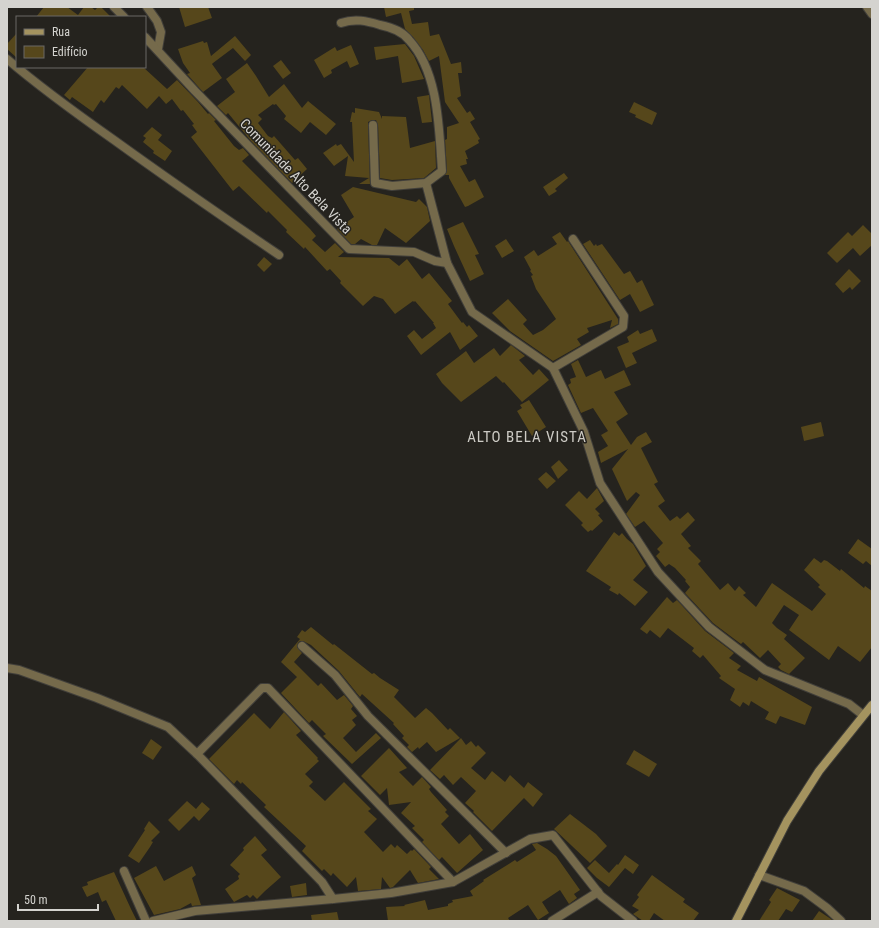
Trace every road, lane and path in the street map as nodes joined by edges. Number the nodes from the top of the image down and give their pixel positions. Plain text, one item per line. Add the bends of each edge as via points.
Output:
1 (114, 7) edge
2 (147, 7) edge
3 (867, 7) edge
4 (872, 14) edge
5 (123, 16) edge
6 (341, 23) dead end
7 (146, 38) edge
8 (158, 49) junction
9 (7, 59) edge
10 (16, 67) edge
11 (17, 68) edge
12 (373, 125) dead end
13 (426, 183) junction
14 (573, 239) dead end
15 (279, 254) dead end
16 (447, 263) junction
17 (553, 368) junction
18 (302, 646) dead end
19 (7, 668) edge
20 (872, 705) edge
21 (862, 715) junction
22 (196, 754) junction
23 (506, 853) junction
24 (124, 871) dead end
25 (759, 874) junction
26 (453, 882) junction
27 (598, 892) junction
28 (333, 899) junction
29 (177, 918) edge
30 (146, 921) edge
31 (153, 921) edge
32 (552, 921) edge
33 (633, 921) edge
34 (736, 921) edge
35 (840, 921) edge

1 - 5 street
2 - 8 street via 161,32
3 - 4 street
6 - 13 street via 351,19 389,27 409,39 418,52 428,72 436,99 442,171
7 - 8 street, Comunidade Alto Bela Vista
8 - 16 street, Comunidade Alto Bela Vista via 195,91 349,249 414,252
9 - 10 street
11 - 15 street via 84,119
12 - 13 street via 375,183 392,186
13 - 16 street
14 - 17 street via 624,316 623,327
16 - 17 street via 472,312
17 - 21 street via 584,432 600,483 658,572 709,627 765,670 850,704
18 - 23 street via 335,675 368,716
19 - 22 street via 97,698 168,728
20 - 21 main road
21 - 25 main road via 819,771 787,821
22 - 26 street via 262,688 268,688
22 - 28 street via 322,882
23 - 26 street
23 - 27 street via 530,839 553,835
24 - 30 street
25 - 34 main road
25 - 35 street via 804,891
26 - 28 street via 391,893
27 - 32 street
27 - 33 street
28 - 29 street via 194,911
29 - 31 street

